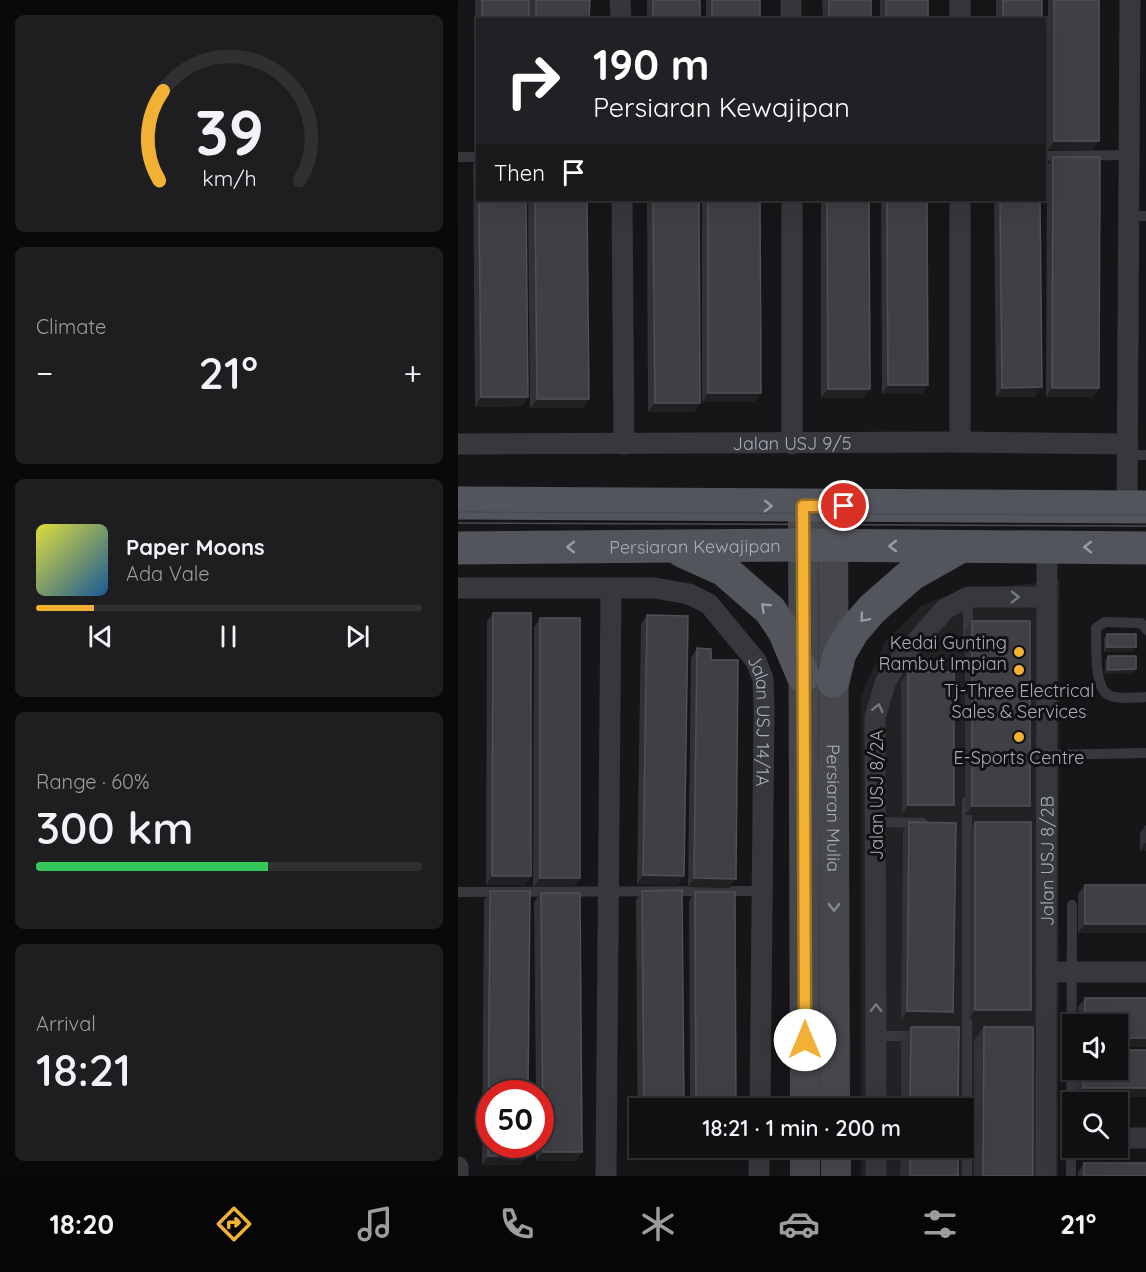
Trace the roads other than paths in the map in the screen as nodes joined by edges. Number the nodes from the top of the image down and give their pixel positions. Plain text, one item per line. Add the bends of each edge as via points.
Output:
1 (620, 0) edge
2 (791, 0) edge
3 (960, 0) edge
4 (1130, 0) edge
5 (621, 18) edge
6 (791, 18) edge
7 (960, 18) edge
8 (1129, 155) junction
9 (1046, 156) edge
10 (458, 157) edge
11 (476, 157) edge
12 (622, 201) edge
13 (792, 201) edge
14 (960, 201) edge
15 (1138, 216) edge
16 (960, 442) junction
17 (458, 444) edge
18 (624, 444) junction
19 (792, 444) junction
20 (1134, 451) edge
21 (458, 503) edge
22 (510, 503) junction
23 (818, 506) junction
24 (1090, 506) junction
25 (1137, 506) edge
26 (818, 545) junction
27 (671, 546) junction
28 (961, 546) junction
29 (1047, 547) junction
30 (458, 548) edge
31 (1146, 548) edge
32 (458, 588) edge
33 (611, 588) junction
34 (968, 597) junction
35 (1047, 597) junction
36 (1146, 630) edge
37 (968, 656) dead end
38 (818, 678) junction
39 (1146, 697) edge
40 (1146, 753) edge
41 (1047, 755) junction
42 (967, 787) dead end
43 (876, 822) junction
44 (933, 823) edge
45 (609, 891) junction
46 (762, 891) junction
47 (458, 892) edge
48 (1072, 905) dead end
49 (1046, 972) junction
50 (1072, 972) junction
51 (1146, 972) edge
52 (876, 1036) junction
53 (933, 1036) edge
54 (1072, 1092) edge
55 (760, 1098) edge
56 (805, 1098) edge
57 (835, 1098) edge
58 (876, 1098) edge
59 (1128, 1138) edge
60 (1146, 1138) edge
61 (759, 1158) edge
62 (805, 1158) edge
63 (836, 1158) edge
64 (876, 1158) edge
65 (1071, 1158) edge
66 (458, 1167) edge
67 (458, 1176) edge
68 (606, 1176) edge
69 (759, 1176) edge
70 (805, 1176) edge
71 (836, 1176) edge
72 (876, 1176) edge
73 (967, 1176) edge
74 (1046, 1176) edge
75 (1071, 1176) edge

1 - 5 street
2 - 6 street
3 - 7 street
4 - 8 street
8 - 9 lane
8 - 15 street
10 - 11 lane
12 - 18 street
13 - 19 street
14 - 16 street
15 - 20 street
16 - 19 street, Jalan USJ 9/5
16 - 20 street, Jalan USJ 9/5
17 - 18 street, Jalan USJ 9/5
18 - 19 street, Jalan USJ 9/5
20 - 25 street
21 - 22 main road
22 -> 23 main road
22 - 24 main road via 614,490 866,484 973,490
23 - 24 main road
23 - 26 main road, Persiaran Mulia
24 - 25 main road
26 - 27 main road, Persiaran Kewajipan
28 -> 26 main road, Persiaran Kewajipan
26 - 38 main road, Persiaran Mulia
27 -> 30 main road, Persiaran Kewajipan
38 -> 27 main road via 770,610 724,570
28 - 29 main road, Persiaran Kewajipan
28 -> 38 main road via 912,574 872,609
31 -> 29 main road, Persiaran Kewajipan
29 - 35 street, Jalan USJ 8/2B
32 - 33 street, Jalan USJ 14/1A
33 - 45 street
33 - 46 street, Jalan USJ 14/1A via 655,588 689,594 709,604 756,661 763,679 764,710
34 -> 35 street, Jalan USJ 8/2A
34 - 37 lane
43 -> 34 street, Jalan USJ 8/2A via 875,717 886,681 933,621 945,609
35 - 41 street, Jalan USJ 8/2B
36 - 39 lane via 1141,623 1104,622 1096,628 1102,691 1110,697
38 - 56 main road, Persiaran Mulia
38 -> 57 main road, Persiaran Mulia
40 - 41 lane
41 - 49 street, Jalan USJ 8/2B via 1041,823
42 - 73 lane
43 - 44 lane
52 -> 43 street, Jalan USJ 8/2A
45 - 46 lane
45 - 47 lane
45 - 68 street
46 - 55 street, Jalan USJ 14/1A
48 - 50 lane
49 - 50 street
49 - 74 street, Jalan USJ 8/2B via 1041,1036
50 - 51 street
50 - 54 lane
52 - 53 lane
52 - 58 street, Jalan USJ 8/2A
59 - 60 street
61 - 69 street
62 - 70 main road
63 - 71 main road
64 - 72 street
65 - 75 lane
66 - 67 street

